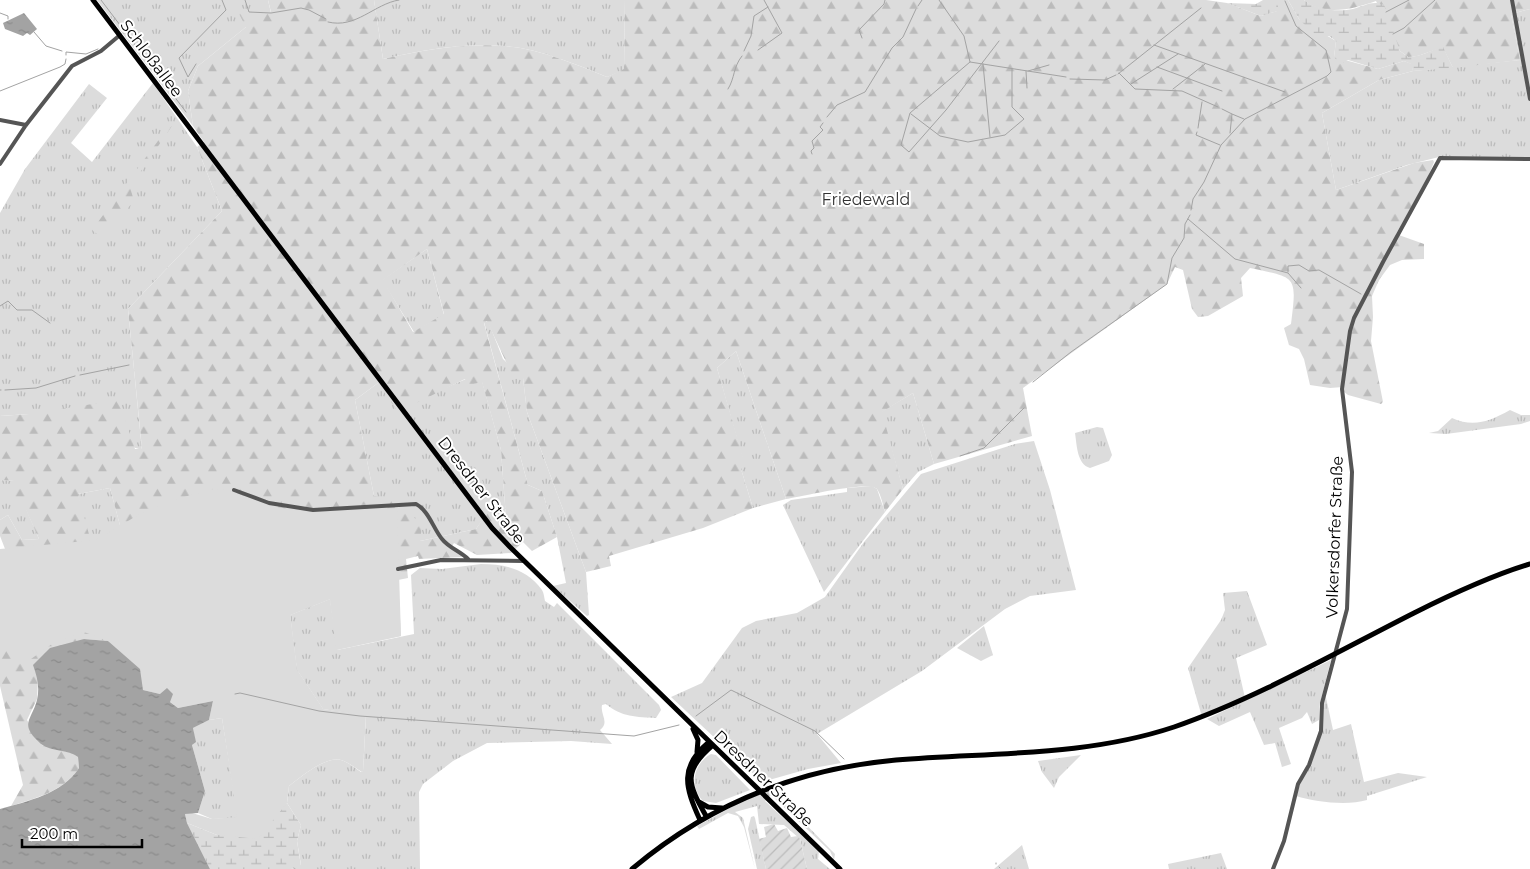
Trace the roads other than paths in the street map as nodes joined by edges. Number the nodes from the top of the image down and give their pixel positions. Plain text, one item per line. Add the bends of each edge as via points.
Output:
1 (93, 0) edge
2 (1512, 0) edge
3 (120, 36) junction
4 (1530, 99) edge
5 (0, 120) edge
6 (26, 125) junction
7 (191, 130) joint
8 (1530, 159) edge
9 (0, 164) edge
10 (234, 490) dead end
11 (468, 559) junction
12 (524, 561) junction
13 (1530, 564) edge
14 (398, 569) dead end
15 (689, 723) junction
16 (711, 743) junction
17 (697, 752) junction
18 (697, 800) junction
19 (722, 808) junction
20 (706, 816) junction
21 (700, 820) junction
22 (632, 869) edge
23 (840, 869) edge
24 (1273, 869) edge

1 - 3 main road, Schloßallee
2 - 4 street
3 - 6 street via 101,52 72,66
3 - 7 main road, Schloßallee
5 - 6 street
6 - 9 street
7 - 12 main road, Dresdner Straße via 492,528
8 - 24 street, Volkersdorfer Straße via 1440,158 1354,318 1342,389 1352,472 1347,609 1322,703 1320,731 1309,765 1298,784 1284,842
10 - 11 street via 269,503 313,510 416,504 427,514 448,546
11 - 12 street
11 - 14 street via 424,562
12 - 15 main road, Dresdner Straße
13 - 19 main road via 1450,596 1222,708 1157,732 1112,744 1068,750 895,760 848,766 790,780 749,794
15 - 16 main road, Dresdner Straße
15 - 17 main road via 698,740
16 - 17 main road
16 - 18 main road via 692,770 692,786
16 - 23 main road, Dresdner Straße
17 - 21 main road via 688,766 687,780
18 - 19 main road via 708,808
18 - 20 main road
19 - 20 main road
20 - 21 main road
21 - 22 main road

